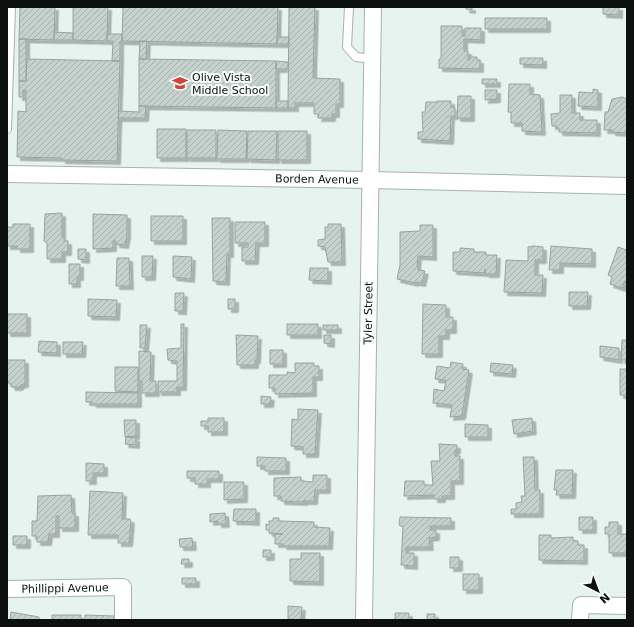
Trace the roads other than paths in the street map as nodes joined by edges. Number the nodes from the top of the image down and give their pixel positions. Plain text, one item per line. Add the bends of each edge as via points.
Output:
1 (11, 7) edge
2 (348, 7) edge
3 (373, 7) edge
4 (372, 59) junction
5 (7, 129) edge
6 (7, 174) edge
7 (370, 180) junction
8 (627, 186) edge
9 (7, 589) edge
10 (627, 606) edge
11 (581, 612) edge
12 (123, 620) edge
13 (364, 620) edge

1 - 5 lane
2 - 4 lane via 347,48 356,57
3 - 4 street, Tyler Street
4 - 7 street, Tyler Street
6 - 7 street, Borden Avenue
7 - 8 street, Borden Avenue
7 - 13 street, Tyler Street
9 - 12 street, Phillippi Avenue via 123,587
10 - 11 street

